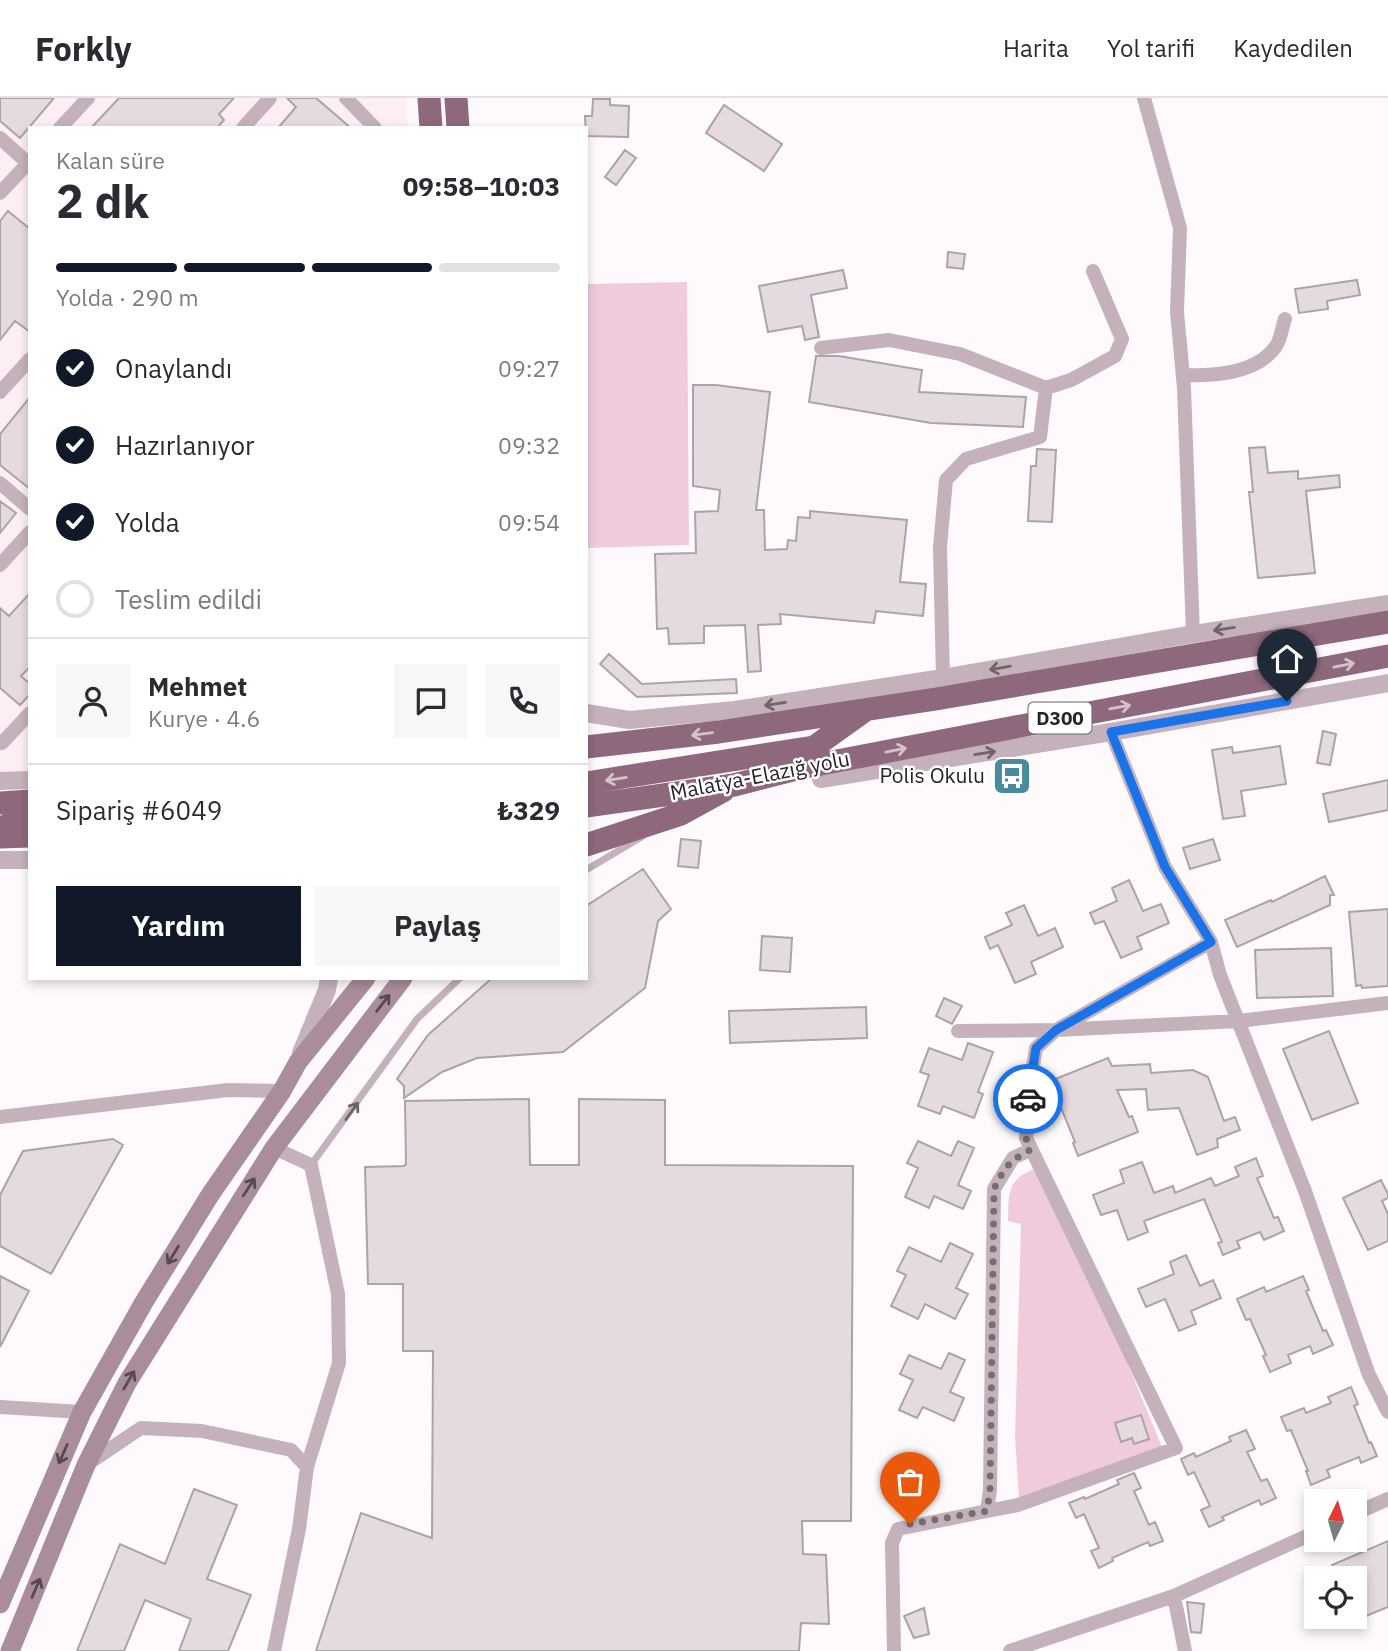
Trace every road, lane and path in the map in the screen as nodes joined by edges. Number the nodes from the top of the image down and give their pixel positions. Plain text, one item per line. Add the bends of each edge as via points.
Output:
1 (88, 98) edge
2 (270, 98) edge
3 (346, 98) edge
4 (429, 98) edge
5 (456, 98) edge
6 (1144, 98) edge
7 (62, 126) edge
8 (245, 126) edge
9 (373, 126) edge
10 (431, 126) edge
11 (458, 126) edge
12 (0, 138) edge
13 (28, 161) edge
14 (28, 163) edge
15 (0, 194) edge
16 (1093, 271) dead end
17 (1285, 319) dead end
18 (821, 348) dead end
19 (28, 361) edge
20 (1183, 375) junction
21 (1046, 388) junction
22 (0, 392) edge
23 (0, 483) edge
24 (28, 507) edge
25 (28, 534) edge
26 (0, 565) edge
27 (1388, 604) edge
28 (1388, 622) edge
29 (1193, 634) junction
30 (1388, 656) edge
31 (1108, 670) junction
32 (943, 678) junction
33 (1388, 683) edge
34 (865, 710) junction
35 (588, 713) edge
36 (28, 715) edge
37 (588, 732) edge
38 (1111, 732) junction
39 (2, 743) dead end
40 (623, 744) junction
41 (588, 747) edge
42 (821, 779) joint
43 (28, 780) edge
44 (0, 781) edge
45 (588, 783) edge
46 (734, 785) junction
47 (28, 800) edge
48 (0, 803) edge
49 (588, 806) edge
50 (681, 814) junction
51 (28, 818) edge
52 (0, 828) edge
53 (28, 836) edge
54 (0, 838) edge
55 (588, 844) edge
56 (0, 860) edge
57 (28, 860) edge
58 (588, 869) edge
59 (1211, 942) junction
60 (329, 980) edge
61 (364, 980) edge
62 (401, 980) edge
63 (458, 980) edge
64 (1388, 1003) edge
65 (1239, 1021) junction
66 (1056, 1030) junction
67 (958, 1031) dead end
68 (298, 1062) junction
69 (282, 1091) junction
70 (0, 1117) edge
71 (1026, 1138) junction
72 (274, 1148) junction
73 (311, 1165) junction
74 (0, 1407) edge
75 (82, 1412) junction
76 (1388, 1412) edge
77 (86, 1465) junction
78 (307, 1467) junction
79 (1388, 1499) edge
80 (1367, 1508) edge
81 (987, 1511) junction
82 (1304, 1537) edge
83 (1174, 1596) junction
84 (0, 1604) edge
85 (10, 1651) edge
86 (274, 1651) edge
87 (894, 1651) edge
88 (1010, 1651) edge
89 (1185, 1651) edge

1 - 7 street
2 - 8 street
3 - 9 street
4 - 10 highway
5 - 11 highway
6 - 20 street via 1180,228 1177,312
12 - 13 street
14 - 15 street
16 - 21 street via 1122,340 1115,356
17 - 20 street via 1277,344 1261,362 1211,376
18 - 21 street via 889,340 960,354
19 - 22 street
20 - 29 street
21 - 32 street via 1040,437 966,459 946,480 940,547
23 - 24 street
25 - 26 street
27 -> 29 street
27 - 31 street via 1250,641
28 - 31 highway, D300
29 -> 32 street
46 -> 30 highway, Malatya-Elazığ yolu / D300 via 800,768
31 - 34 highway, D300
32 -> 35 street via 735,710 629,720
33 - 38 street
34 -> 40 highway, D300
34 -> 45 highway via 814,747
36 - 39 street
37 - 40 highway
42 -> 38 street
38 - 59 street via 1165,867
40 - 41 highway, D300
42 - 46 highway
43 - 44 street
46 - 49 highway, Malatya-Elazığ yolu / D300
46 - 50 highway
47 - 48 highway
50 - 55 highway
50 - 58 lane
51 - 52 highway
53 - 54 highway
56 - 57 street
59 - 65 street
59 - 66 street
60 - 68 street
61 - 68 main road
72 -> 62 main road
73 -> 63 lane via 417,1019
64 - 65 street
65 - 66 street
65 - 76 street via 1305,1191 1368,1375
66 - 67 street
66 - 71 street via 1036,1048
68 - 69 main road
69 - 70 street via 228,1090
69 -> 75 main road via 203,1206
71 - 81 street via 1030,1150 1013,1158 994,1189
71 - 81 street via 1176,1448 1018,1505
72 - 73 street
77 -> 72 main road via 127,1383
73 - 78 street via 338,1294 340,1363
74 - 75 street
75 -> 84 main road
77 - 78 street via 141,1428 202,1431 291,1450
85 -> 77 main road
78 - 86 street
79 - 80 street
81 - 87 street via 898,1529 892,1543
82 - 83 street
83 - 88 street
83 - 89 street

